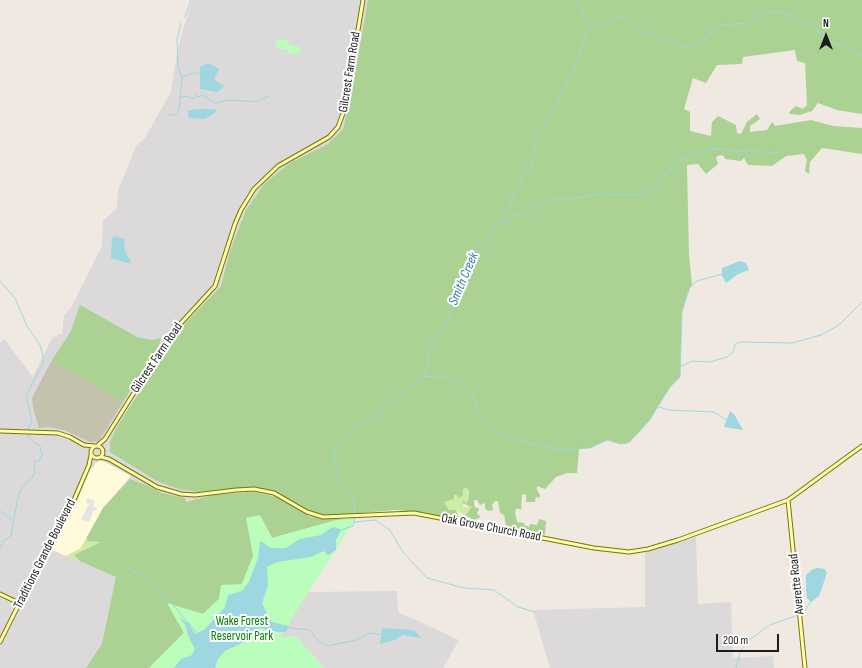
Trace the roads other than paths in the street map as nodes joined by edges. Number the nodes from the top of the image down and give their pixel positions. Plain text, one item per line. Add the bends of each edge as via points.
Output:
1 (363, 0) edge
2 (0, 431) edge
3 (105, 439) junction
4 (84, 445) junction
5 (96, 446) junction
6 (862, 446) edge
7 (103, 451) junction
8 (91, 454) junction
9 (99, 458) junction
10 (108, 459) junction
11 (89, 464) junction
12 (788, 500) junction
13 (0, 594) edge
14 (19, 603) junction
15 (0, 642) edge
16 (805, 668) edge

1 - 3 main road, Gilcrest Farm Road via 343,117 338,127 329,137 278,166 254,189 235,224 215,286 170,335
2 - 4 main road via 64,434
3 - 5 main road, Gilcrest Farm Road
3 - 7 main road, Gilcrest Farm Road
4 - 5 main road
4 - 8 main road
5 - 7 main road
5 - 8 main road, Gilcrest Farm Road
6 - 12 main road, Oak Grove Church Road
7 - 9 main road
7 - 10 main road, Oak Grove Church Road
8 - 9 main road, Oak Grove Church Road
8 - 11 main road, Traditions Grande Boulevard
9 - 10 main road, Oak Grove Church Road
9 - 11 main road
10 - 12 main road, Oak Grove Church Road via 156,487 174,493 254,490 274,493 307,512 323,517 404,512 618,552 659,546
11 - 14 main road, Traditions Grande Boulevard via 67,515
12 - 16 main road, Averette Road
13 - 14 main road
14 - 15 main road, Traditions Grande Boulevard

